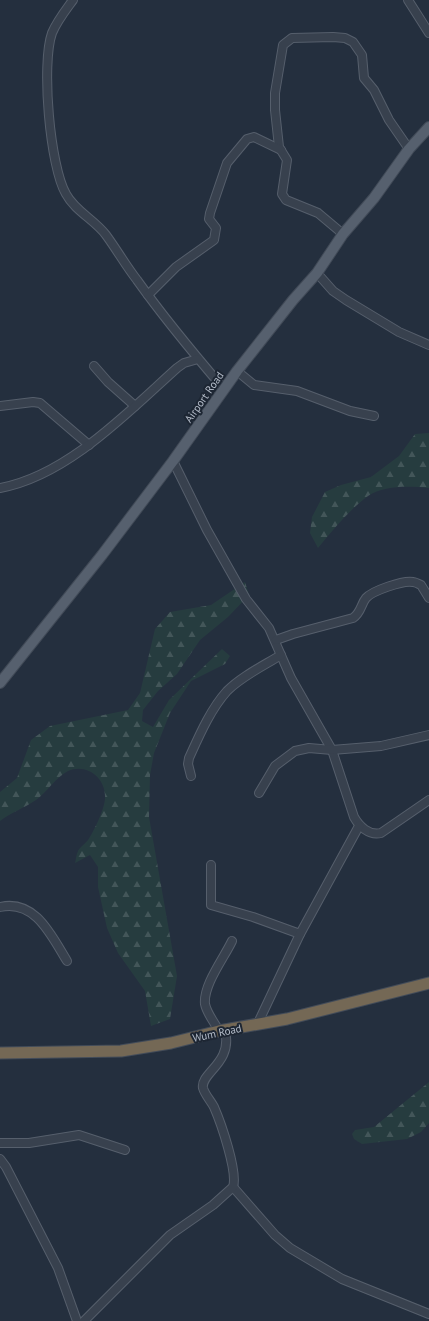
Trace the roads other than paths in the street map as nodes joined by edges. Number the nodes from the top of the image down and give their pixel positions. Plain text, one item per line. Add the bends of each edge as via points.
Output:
1 (73, 0) edge
2 (408, 0) edge
3 (429, 33) edge
4 (429, 127) edge
5 (409, 149) junction
6 (281, 150) junction
7 (343, 234) junction
8 (317, 274) junction
9 (148, 294) junction
10 (429, 345) edge
11 (198, 359) junction
12 (94, 366) dead end
13 (237, 371) junction
14 (224, 389) junction
15 (0, 406) edge
16 (135, 406) junction
17 (374, 416) dead end
18 (89, 445) junction
19 (173, 461) junction
20 (0, 488) edge
21 (429, 598) edge
22 (276, 640) junction
23 (281, 655) junction
24 (0, 683) edge
25 (429, 735) edge
26 (332, 750) junction
27 (191, 776) dead end
28 (259, 793) dead end
29 (429, 800) edge
30 (359, 826) junction
31 (210, 865) dead end
32 (0, 908) edge
33 (300, 934) junction
34 (232, 941) dead end
35 (67, 961) dead end
36 (429, 983) edge
37 (257, 1025) junction
38 (222, 1031) junction
39 (0, 1053) edge
40 (0, 1143) edge
41 (125, 1150) dead end
42 (0, 1159) edge
43 (233, 1187) junction
44 (429, 1314) edge
45 (77, 1321) edge
46 (84, 1321) edge

1 - 9 street via 57,22 52,34 46,70 48,112 60,180 66,195 105,234
2 - 3 street
4 - 5 main road, Airport Road
5 - 6 street via 389,120 374,90 364,78 359,48 350,40 333,37 292,38 283,45 275,93
5 - 7 main road, Airport Road via 374,198
6 - 7 street via 288,160 282,188 284,198 318,213
6 - 9 street via 254,137 247,139 226,163 209,219 216,226 214,240 176,267
7 - 8 main road, Airport Road
8 - 10 street via 346,300 399,332
8 - 13 main road, Airport Road
9 - 11 street
11 - 14 street
11 - 16 street via 177,368
12 - 16 street
13 - 14 main road, Airport Road
13 - 17 street via 254,385 297,391 350,411
14 - 19 main road, Airport Road
15 - 18 street via 40,403
16 - 18 street
18 - 20 street via 58,466
19 - 22 street via 207,530 246,599
19 - 24 main road, Airport Road
21 - 22 street via 421,585 405,582 372,592 365,599 360,612 353,618
22 - 23 street
23 - 26 street via 291,678
23 - 27 street via 249,674 227,692 215,707 189,758
25 - 26 street via 381,746
26 - 28 street via 309,748 288,755 276,766
26 - 30 street
29 - 30 street via 381,833 372,833
30 - 33 street
31 - 33 street via 211,905
32 - 35 street via 18,906 32,913 49,932
33 - 37 street
34 - 38 street via 206,995 207,1010
36 - 37 highway, Wum Road
37 - 38 highway, Wum Road
38 - 39 highway, Wum Road via 171,1044 121,1051
38 - 43 street via 228,1039 226,1054 204,1081 204,1088 218,1117 235,1173
40 - 41 street via 30,1143 80,1135
42 - 45 street via 58,1268
43 - 44 street via 275,1236 290,1248 342,1279
43 - 46 street via 213,1205 170,1235

